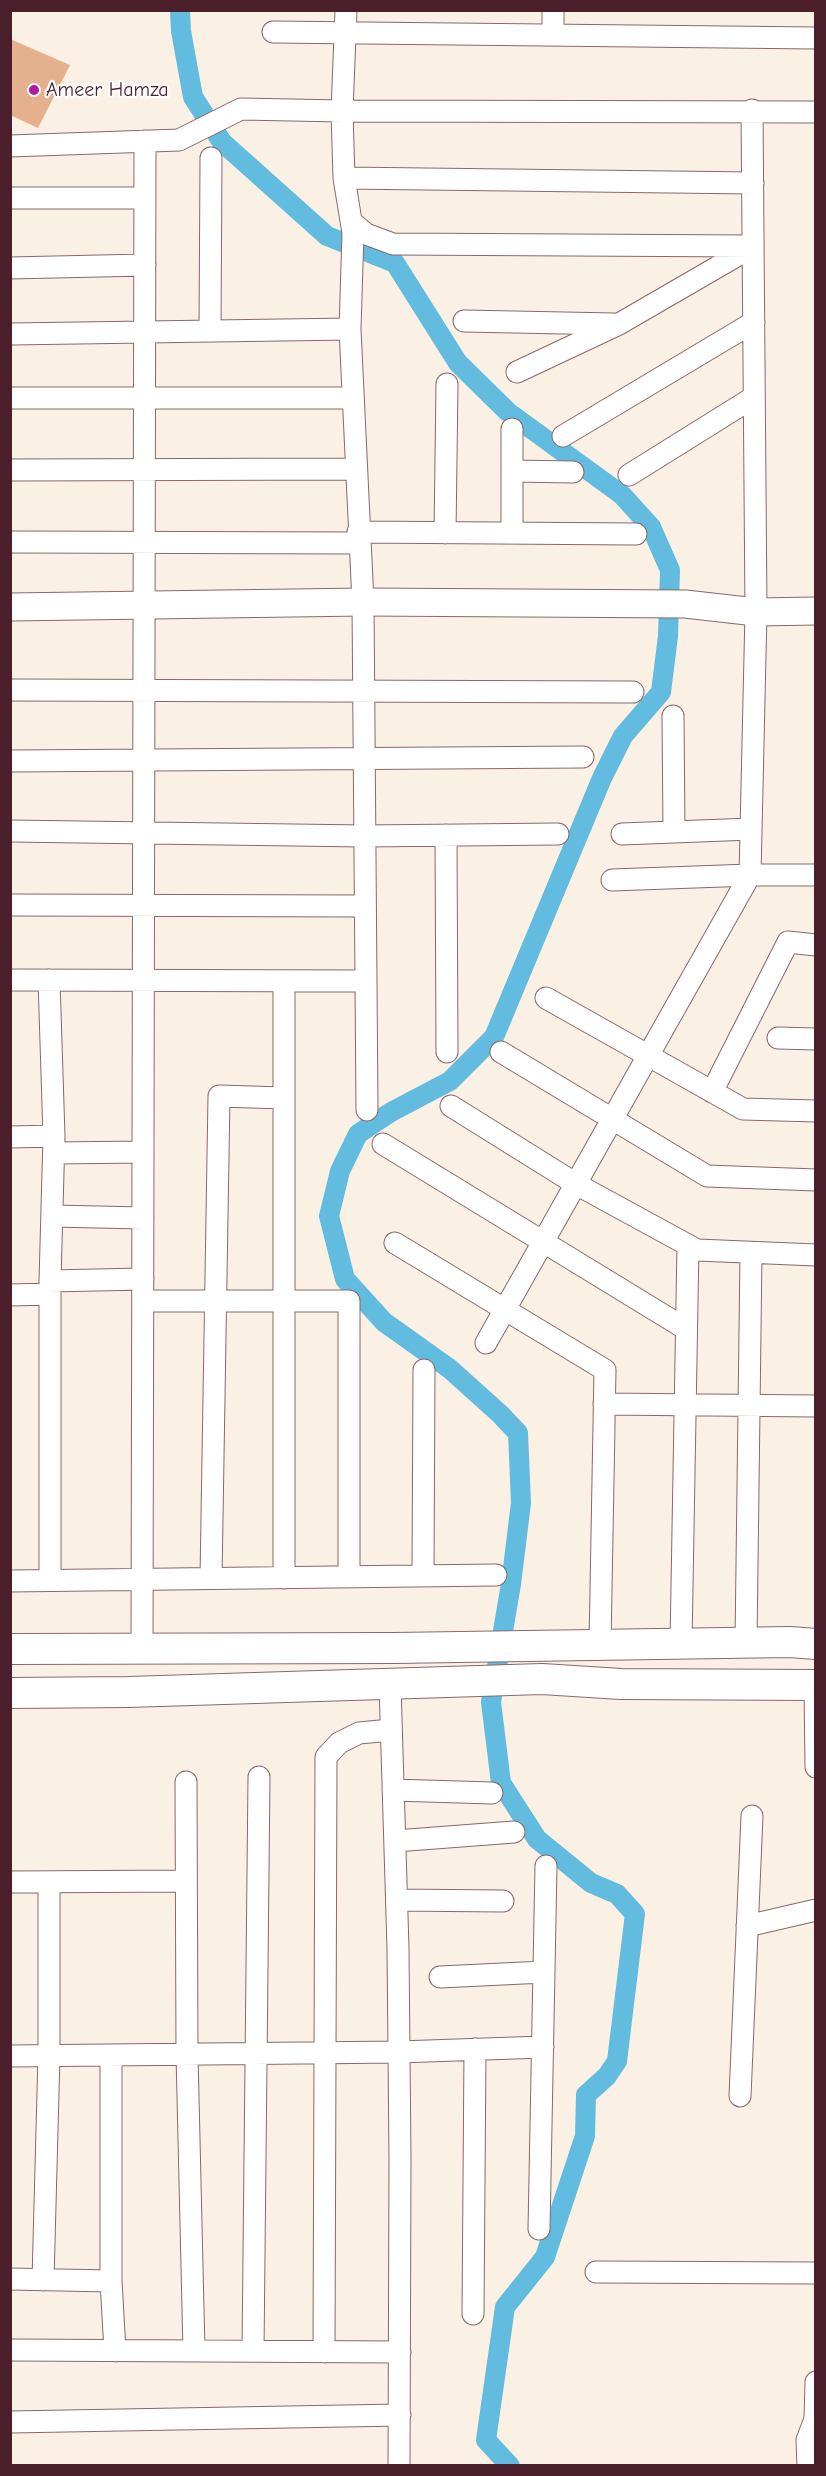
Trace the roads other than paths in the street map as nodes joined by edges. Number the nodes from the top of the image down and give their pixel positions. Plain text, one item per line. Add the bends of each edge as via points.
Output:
1 (346, 10) edge
2 (553, 10) edge
3 (273, 32) dead end
4 (345, 32) junction
5 (553, 35) junction
6 (816, 38) edge
7 (752, 110) junction
8 (342, 111) junction
9 (816, 112) edge
10 (145, 141) junction
11 (10, 146) edge
12 (211, 158) dead end
13 (344, 178) junction
14 (753, 183) junction
15 (10, 198) edge
16 (145, 198) junction
17 (353, 228) junction
18 (753, 246) junction
19 (145, 265) junction
20 (10, 268) edge
21 (351, 319) junction
22 (464, 321) dead end
23 (754, 322) junction
24 (620, 324) junction
25 (210, 331) junction
26 (145, 332) junction
27 (10, 334) edge
28 (517, 372) dead end
29 (447, 384) dead end
30 (754, 397) junction
31 (10, 398) edge
32 (145, 398) junction
33 (353, 398) junction
34 (512, 429) dead end
35 (564, 436) dead end
36 (144, 469) junction
37 (356, 469) junction
38 (10, 470) edge
39 (512, 471) junction
40 (573, 472) dead end
41 (629, 475) dead end
42 (445, 533) junction
43 (512, 533) junction
44 (636, 534) dead end
45 (358, 537) junction
46 (10, 542) edge
47 (144, 542) junction
48 (363, 602) junction
49 (144, 606) junction
50 (10, 607) edge
51 (816, 611) edge
52 (756, 612) junction
53 (10, 690) edge
54 (144, 690) junction
55 (362, 692) junction
56 (633, 692) dead end
57 (673, 716) dead end
58 (583, 757) dead end
59 (363, 758) junction
60 (144, 760) junction
61 (10, 762) edge
62 (751, 829) junction
63 (10, 831) edge
64 (674, 832) junction
65 (143, 833) junction
66 (558, 834) dead end
67 (622, 834) dead end
68 (446, 835) junction
69 (364, 836) junction
70 (750, 875) junction
71 (816, 875) edge
72 (612, 880) dead end
73 (10, 905) edge
74 (143, 906) junction
75 (364, 906) junction
76 (816, 945) edge
77 (10, 980) edge
78 (49, 980) junction
79 (143, 981) junction
80 (284, 981) junction
81 (365, 981) junction
82 (546, 998) dead end
83 (778, 1038) dead end
84 (816, 1040) edge
85 (447, 1052) dead end
86 (501, 1052) dead end
87 (647, 1057) junction
88 (712, 1092) junction
89 (284, 1098) junction
90 (451, 1106) dead end
91 (367, 1110) dead end
92 (816, 1111) edge
93 (612, 1119) junction
94 (10, 1137) edge
95 (54, 1144) junction
96 (383, 1144) dead end
97 (143, 1152) junction
98 (816, 1180) edge
99 (576, 1184) junction
100 (53, 1216) junction
101 (142, 1218) junction
102 (395, 1243) dead end
103 (542, 1243) junction
104 (688, 1245) junction
105 (751, 1253) junction
106 (816, 1255) edge
107 (143, 1280) junction
108 (50, 1287) junction
109 (10, 1295) edge
110 (142, 1301) junction
111 (215, 1301) junction
112 (284, 1301) junction
113 (505, 1309) junction
114 (686, 1329) junction
115 (486, 1343) dead end
116 (424, 1370) dead end
117 (604, 1404) junction
118 (685, 1404) junction
119 (749, 1405) junction
120 (816, 1406) edge
121 (496, 1575) dead end
122 (349, 1576) junction
123 (423, 1576) junction
124 (211, 1578) junction
125 (284, 1578) junction
126 (142, 1579) junction
127 (50, 1580) junction
128 (10, 1581) edge
129 (746, 1643) junction
130 (681, 1644) junction
131 (816, 1644) edge
132 (600, 1645) junction
133 (142, 1648) junction
134 (10, 1649) edge
135 (390, 1685) junction
136 (815, 1686) edge
137 (10, 1692) edge
138 (391, 1730) junction
139 (816, 1767) edge
140 (259, 1777) dead end
141 (186, 1782) dead end
142 (393, 1790) junction
143 (492, 1793) dead end
144 (752, 1816) dead end
145 (514, 1832) dead end
146 (395, 1840) junction
147 (546, 1866) dead end
148 (186, 1881) junction
149 (10, 1882) edge
150 (49, 1883) junction
151 (397, 1900) junction
152 (503, 1901) dead end
153 (816, 1910) edge
154 (747, 1926) junction
155 (544, 1972) junction
156 (440, 1977) dead end
157 (543, 2048) junction
158 (475, 2049) junction
159 (399, 2052) junction
160 (324, 2053) junction
161 (186, 2054) junction
162 (256, 2054) junction
163 (49, 2055) junction
164 (111, 2055) junction
165 (10, 2056) edge
166 (740, 2096) dead end
167 (539, 2229) dead end
168 (596, 2272) dead end
169 (816, 2273) edge
170 (10, 2280) edge
171 (43, 2280) junction
172 (111, 2281) junction
173 (473, 2314) dead end
174 (10, 2350) edge
175 (115, 2351) junction
176 (194, 2351) junction
177 (253, 2351) junction
178 (324, 2352) junction
179 (400, 2352) junction
180 (816, 2382) edge
181 (400, 2415) junction
182 (10, 2422) edge
183 (399, 2466) edge
184 (808, 2466) edge

1 - 4 street
2 - 5 street
3 - 4 street
4 - 5 street
4 - 8 street
5 - 6 street
7 - 8 street
7 - 9 street
7 - 14 street
8 - 10 street via 241,109 179,140
8 - 13 street
10 - 11 street
10 - 16 street
12 - 25 street
13 - 14 street
13 - 17 street
14 - 18 street
15 - 16 street
16 - 19 street
17 - 18 street via 393,244
17 - 21 street
18 - 23 street
18 - 24 street
19 - 20 street
19 - 26 street
21 - 25 street
21 - 33 street
22 - 24 street
23 - 30 street
23 - 35 street
24 - 28 street
25 - 26 street
26 - 27 street
26 - 32 street
29 - 42 street
30 - 41 street
30 - 52 street
31 - 32 street
32 - 33 street
32 - 36 street
33 - 37 street
34 - 39 street
36 - 37 street
36 - 38 street
36 - 47 street
37 - 45 street
39 - 40 street
39 - 43 street
42 - 43 street
42 - 45 street
43 - 44 street
45 - 47 street
45 - 48 street
46 - 47 street
47 - 49 street
48 - 49 street
48 - 52 street via 685,604
48 - 55 street
49 - 50 street
49 - 54 street
51 - 52 street
52 - 62 street
53 - 54 street
54 - 55 street
54 - 60 street
55 - 56 street
55 - 59 street
57 - 64 street
58 - 59 street
59 - 60 street
59 - 69 street
60 - 61 street
60 - 65 street
62 - 64 street
62 - 70 street
63 - 65 street
64 - 67 street
65 - 69 street
65 - 74 street
66 - 68 street
68 - 69 street
68 - 85 street
69 - 75 street
70 - 71 street
70 - 72 street
70 - 87 street
73 - 74 street
74 - 75 street
74 - 79 street
75 - 81 street
76 - 88 street via 788,942
77 - 78 street
78 - 79 street
78 - 95 street
79 - 80 street
79 - 97 street
80 - 81 street
80 - 89 street
81 - 91 street
82 - 87 street
83 - 84 street
86 - 93 street
87 - 88 street
87 - 93 street
88 - 92 street via 743,1109
89 - 111 street via 219,1096
89 - 112 street
90 - 99 street
93 - 98 street via 707,1176
93 - 99 street
94 - 95 street
95 - 97 street
95 - 100 street
96 - 103 street
97 - 101 street
99 - 103 street
99 - 104 street
100 - 101 street
100 - 108 street
101 - 107 street
102 - 113 street
103 - 113 street
103 - 114 street
104 - 105 street via 697,1250
104 - 114 street
105 - 106 street
105 - 119 street
107 - 108 street
107 - 110 street
108 - 109 street
108 - 127 street
110 - 111 street
110 - 126 street
111 - 112 street
111 - 124 street
112 - 122 street via 349,1301
112 - 125 street
113 - 115 street
113 - 117 street via 605,1370
114 - 118 street
116 - 123 street
117 - 118 street
117 - 132 street
118 - 119 street
118 - 130 street
119 - 120 street
119 - 129 street
121 - 123 street
122 - 123 street
122 - 125 street
124 - 125 street
124 - 126 street
126 - 127 street
126 - 133 street
127 - 128 street
129 - 130 main road
129 - 131 main road
130 - 132 main road
132 - 133 main road
133 - 134 main road
135 - 136 main road via 542,1679
135 - 137 main road
135 - 138 street
136 - 139 street
138 - 142 street
138 - 160 street via 359,1733 339,1743 326,1756
140 - 162 street
141 - 148 street
142 - 143 street
142 - 146 street
144 - 154 street
145 - 146 street
146 - 151 street
147 - 155 street
148 - 150 street
148 - 161 street
149 - 150 street
150 - 163 street
151 - 152 street
151 - 159 street
153 - 154 street
154 - 166 street
155 - 156 street
155 - 157 street
157 - 158 street
157 - 167 street
158 - 159 street
158 - 173 street
159 - 160 street
159 - 179 street
160 - 162 street
160 - 178 street
161 - 162 street
161 - 164 street
161 - 176 street
162 - 177 street
163 - 164 street
163 - 165 street
163 - 171 street
164 - 172 street
168 - 169 street
170 - 171 street
171 - 172 street
172 - 175 street
174 - 175 street
175 - 176 street
176 - 177 street
177 - 178 street
178 - 179 street
179 - 181 street
180 - 184 street via 815,2419 807,2439
181 - 182 street
181 - 183 street

